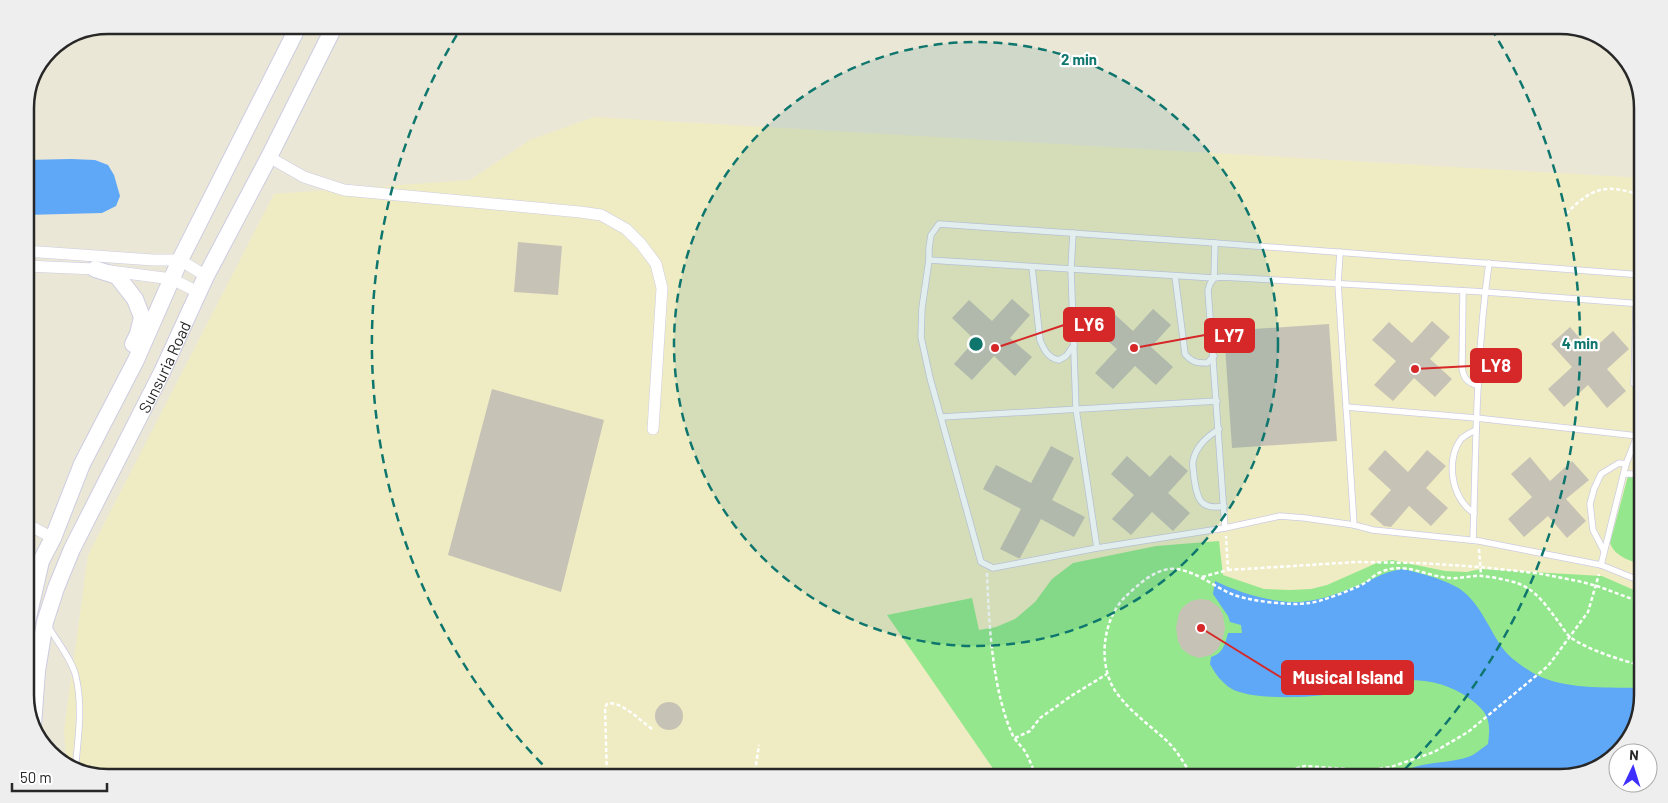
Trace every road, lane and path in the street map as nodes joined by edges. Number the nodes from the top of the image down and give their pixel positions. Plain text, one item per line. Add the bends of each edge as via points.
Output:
1 (295, 34) edge
2 (330, 34) edge
3 (269, 156) junction
4 (1634, 193) edge
5 (1566, 214) dead end
6 (1073, 233) junction
7 (1215, 243) junction
8 (34, 252) edge
9 (1340, 252) junction
10 (180, 260) junction
11 (929, 260) junction
12 (1489, 263) junction
13 (34, 266) edge
14 (1032, 267) junction
15 (95, 269) junction
16 (1071, 269) junction
17 (1634, 274) edge
18 (206, 276) junction
19 (1175, 276) junction
20 (172, 278) junction
21 (1214, 278) junction
22 (1338, 284) junction
23 (1463, 291) junction
24 (198, 292) junction
25 (1485, 292) junction
26 (1634, 303) edge
27 (1074, 345) junction
28 (1214, 356) junction
29 (1478, 386) junction
30 (1217, 401) junction
31 (1346, 407) junction
32 (1076, 408) junction
33 (942, 417) junction
34 (1476, 418) junction
35 (653, 429) dead end
36 (1219, 429) junction
37 (1476, 430) junction
38 (1634, 436) edge
39 (1634, 445) edge
40 (82, 464) junction
41 (1626, 464) junction
42 (1624, 474) junction
43 (1634, 474) edge
44 (1224, 506) junction
45 (1474, 513) junction
46 (1354, 525) junction
47 (34, 528) edge
48 (1225, 528) junction
49 (53, 538) junction
50 (1476, 540) junction
51 (1097, 548) junction
52 (1604, 551) junction
53 (1601, 565) junction
54 (986, 566) junction
55 (1480, 567) junction
56 (1228, 570) junction
57 (1481, 575) junction
58 (1202, 577) junction
59 (1634, 578) edge
60 (1596, 586) junction
61 (34, 592) edge
62 (1634, 600) edge
63 (46, 622) junction
64 (1569, 636) junction
65 (1634, 663) edge
66 (1107, 674) junction
67 (34, 705) edge
68 (652, 729) dead end
69 (1014, 738) junction
70 (759, 745) dead end
71 (76, 762) edge
72 (607, 769) edge
73 (755, 769) edge
74 (1033, 769) edge
75 (1188, 769) edge
76 (1293, 769) edge
77 (1347, 769) edge
78 (1377, 769) edge

1 - 10 street, Sunsuria Road
2 - 3 street, Sunsuria Road
3 - 18 street, Sunsuria Road
3 - 35 street via 304,177 344,190 580,212 601,215 626,229 656,264 662,288
4 - 5 path via 1601,189 1580,200
6 - 7 lane
6 - 11 lane via 939,224 931,235
6 - 16 lane
7 - 9 lane
7 - 21 lane
8 - 10 street
9 - 12 lane
9 - 22 lane
10 - 18 street
10 - 20 street, Sunsuria Road
11 - 14 lane
11 - 33 lane via 921,337
12 - 17 lane
12 - 25 lane
13 - 15 street
14 - 16 lane
14 - 27 lane via 1043,348 1053,359 1059,360
15 - 20 street
15 - 40 street via 117,276 135,299 142,317 138,334 110,392
16 - 19 lane
16 - 27 lane
18 - 24 street, Sunsuria Road
19 - 21 lane
19 - 28 lane via 1185,354 1192,362 1199,363 1207,363
20 - 24 street
20 - 40 street, Sunsuria Road via 136,360
21 - 22 lane
21 - 28 lane via 1208,290
22 - 23 lane
22 - 31 lane
23 - 25 lane
23 - 29 lane via 1463,376 1467,382
24 - 63 street, Sunsuria Road via 162,372 72,549
25 - 26 lane
25 - 29 lane
27 - 32 lane
28 - 30 lane
29 - 34 lane
30 - 32 lane
30 - 36 lane
31 - 34 lane
31 - 46 lane
32 - 33 lane
32 - 51 lane
33 - 54 lane via 981,562
34 - 37 lane
34 - 38 lane
36 - 44 lane
36 - 44 lane via 1200,445 1192,462 1199,501 1205,505
37 - 45 lane
37 - 45 lane via 1463,437 1452,458 1458,495
39 - 41 lane
40 - 49 street, Sunsuria Road
41 - 42 lane
41 - 52 lane via 1619,463 1601,474 1590,504 1593,530
42 - 43 lane
42 - 52 lane
44 - 48 lane
45 - 50 lane
46 - 48 lane via 1280,516
46 - 50 lane via 1374,530
47 - 49 street
48 - 51 lane
48 - 56 path
49 - 61 street, Sunsuria Road via 41,561
50 - 53 lane
50 - 55 path
51 - 54 lane via 993,568
52 - 53 lane
53 - 59 lane
53 - 60 path
54 - 69 path via 989,625 1001,701
55 - 56 path via 1358,562
55 - 57 path
55 - 60 path
56 - 58 path
57 - 58 path via 1450,578 1403,567 1392,568 1363,584 1309,603 1264,602 1233,595
57 - 64 path via 1530,589
58 - 66 path via 1174,569 1162,571 1152,575 1120,602 1107,630
60 - 62 path
60 - 64 path via 1588,612
63 - 67 street, Sunsuria Road
63 - 71 lane via 76,676 79,730
64 - 65 path via 1596,651
64 - 78 path via 1548,666 1468,732 1434,752
66 - 69 path via 1040,718 1030,731
66 - 75 path via 1118,695 1168,742
68 - 72 path via 621,706 606,704
69 - 74 path via 1026,752
70 - 73 path
76 - 77 path via 1305,766

